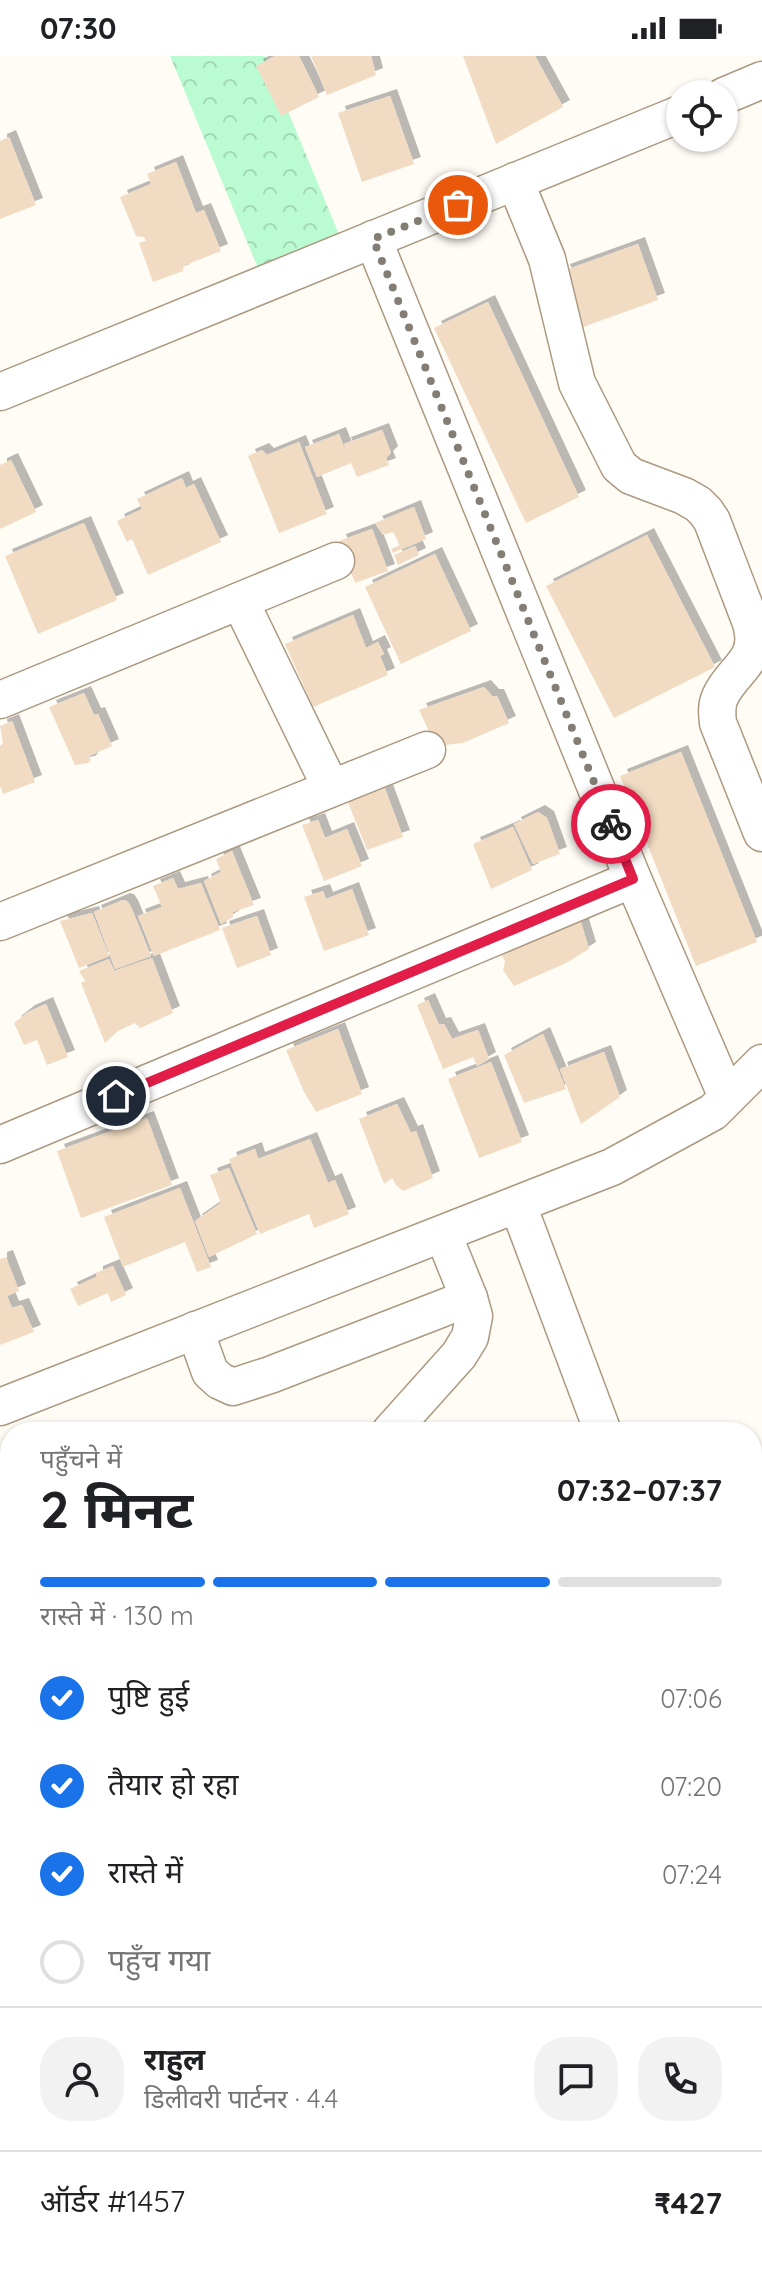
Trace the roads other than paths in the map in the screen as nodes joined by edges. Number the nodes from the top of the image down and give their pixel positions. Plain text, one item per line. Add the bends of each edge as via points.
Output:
1 (762, 80) edge
2 (738, 90) edge
3 (666, 120) edge
4 (515, 181) junction
5 (373, 239) junction
6 (0, 392) edge
7 (336, 561) dead end
8 (240, 601) junction
9 (0, 700) edge
10 (427, 750) dead end
11 (331, 788) junction
12 (762, 833) edge
13 (633, 879) junction
14 (0, 922) edge
15 (762, 1063) edge
16 (727, 1097) junction
17 (0, 1145) edge
18 (518, 1205) junction
19 (443, 1234) junction
20 (469, 1298) junction
21 (195, 1330) junction
22 (0, 1407) edge
23 (399, 1422) edge
24 (599, 1422) edge

1 - 2 street
3 - 4 street
4 - 5 street
4 - 12 street via 547,259 577,383 619,466 706,512 751,623 754,648 720,696 717,709
5 - 6 street
5 - 13 street
7 - 8 street
8 - 9 street
8 - 11 street
10 - 11 street
11 - 14 street
13 - 16 street
13 - 17 street
15 - 16 street
16 - 18 street via 713,1112 612,1167
18 - 19 street
18 - 24 street
19 - 20 street
19 - 21 street
20 - 21 street via 233,1387 210,1372
20 - 23 street via 474,1316 470,1337
21 - 22 street

